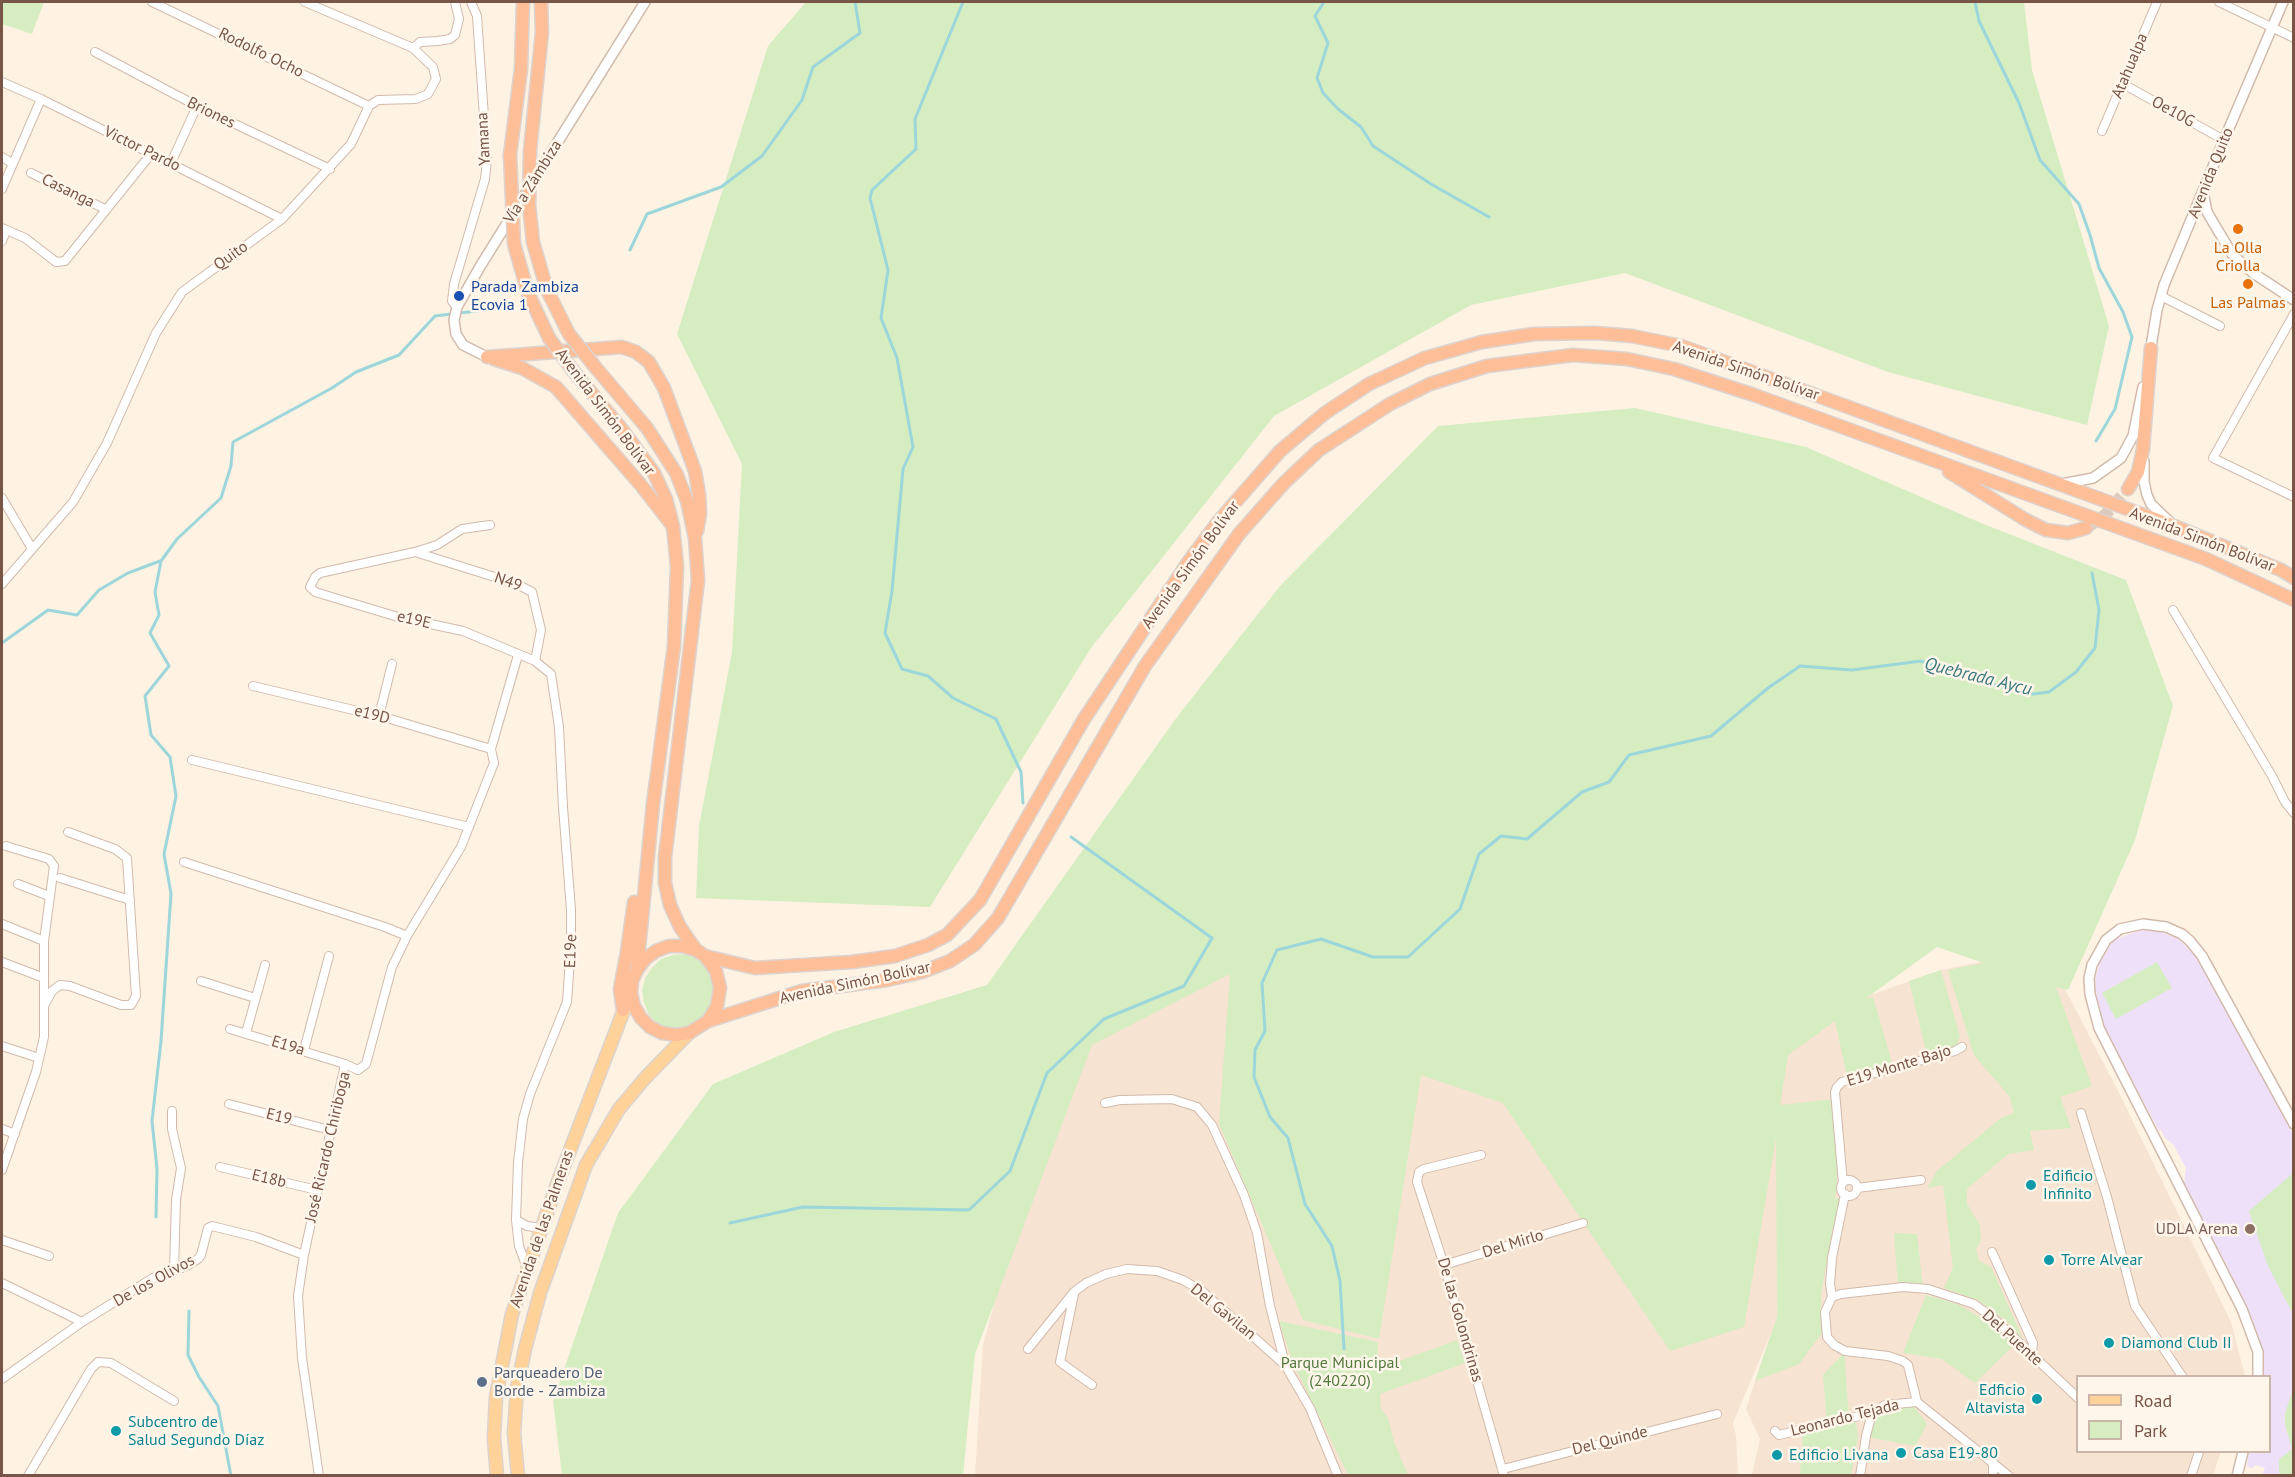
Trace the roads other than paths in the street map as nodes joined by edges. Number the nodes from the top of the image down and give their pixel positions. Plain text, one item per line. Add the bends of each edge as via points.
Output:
1 (153, 2) edge
2 (305, 2) edge
3 (455, 2) edge
4 (471, 2) edge
5 (523, 2) edge
6 (542, 2) edge
7 (645, 2) edge
8 (2157, 2) edge
9 (2219, 2) edge
10 (2283, 2) edge
11 (2272, 28) junction
12 (2294, 38) edge
13 (413, 48) junction
14 (95, 52) dead end
15 (2, 82) edge
16 (2123, 84) junction
17 (41, 99) junction
18 (197, 106) junction
19 (369, 106) junction
20 (2102, 131) dead end
21 (2224, 140) junction
22 (151, 154) junction
23 (2, 157) edge
24 (12, 163) junction
25 (171, 163) junction
26 (330, 169) junction
27 (31, 173) dead end
28 (2, 189) edge
29 (2204, 191) junction
30 (105, 209) junction
31 (282, 219) junction
32 (4, 230) edge
33 (2, 241) edge
34 (2161, 296) junction
35 (2294, 300) edge
36 (457, 308) junction
37 (2294, 314) edge
38 (2220, 326) dead end
39 (2151, 348) junction
40 (487, 357) junction
41 (1925, 458) junction
42 (2059, 484) junction
43 (2128, 489) tunnel mouth
44 (2294, 496) edge
45 (2, 498) edge
46 (490, 525) dead end
47 (673, 526) junction
48 (2174, 526) junction
49 (2086, 528) tunnel mouth
50 (695, 538) junction
51 (31, 547) junction
52 (415, 552) junction
53 (2294, 578) edge
54 (2, 584) edge
55 (2294, 600) edge
56 (2173, 610) dead end
57 (518, 655) junction
58 (536, 661) junction
59 (392, 664) dead end
60 (253, 686) dead end
61 (379, 716) junction
62 (491, 749) junction
63 (192, 760) dead end
64 (653, 804) junction
65 (2294, 813) edge
66 (469, 826) junction
67 (68, 832) dead end
68 (6, 846) dead end
69 (184, 862) dead end
70 (60, 878) dead end
71 (18, 884) dead end
72 (50, 896) junction
73 (130, 900) junction
74 (2, 924) edge
75 (407, 936) junction
76 (44, 941) junction
77 (700, 953) junction
78 (329, 956) dead end
79 (2, 962) edge
80 (264, 965) dead end
81 (636, 970) junction
82 (44, 978) junction
83 (201, 981) dead end
84 (631, 993) junction
85 (255, 998) junction
86 (45, 1005) junction
87 (623, 1010) junction
88 (708, 1021) junction
89 (230, 1029) dead end
90 (246, 1033) junction
91 (689, 1033) junction
92 (2, 1046) edge
93 (1962, 1047) dead end
94 (304, 1050) junction
95 (39, 1058) junction
96 (345, 1064) junction
97 (1105, 1103) dead end
98 (229, 1104) dead end
99 (172, 1111) dead end
100 (2081, 1113) dead end
101 (2294, 1124) edge
102 (2, 1129) edge
103 (330, 1130) junction
104 (15, 1134) junction
105 (1481, 1155) dead end
106 (220, 1167) dead end
107 (2, 1170) edge
108 (1921, 1179) dead end
109 (1843, 1183) junction
110 (1857, 1188) junction
111 (317, 1190) junction
112 (1845, 1194) junction
113 (516, 1220) junction
114 (1583, 1223) dead end
115 (541, 1228) junction
116 (2, 1240) edge
117 (1992, 1252) dead end
118 (304, 1255) junction
119 (49, 1256) dead end
120 (1444, 1265) junction
121 (527, 1268) junction
122 (174, 1270) junction
123 (2, 1282) edge
124 (1074, 1292) junction
125 (1832, 1297) junction
126 (82, 1322) junction
127 (1028, 1349) dead end
128 (2032, 1356) junction
129 (1285, 1365) junction
130 (2181, 1375) edge
131 (2258, 1375) edge
132 (3, 1376) edge
133 (1092, 1384) dead end
134 (2076, 1396) edge
135 (174, 1401) dead end
136 (1917, 1402) junction
137 (1872, 1413) junction
138 (1717, 1414) dead end
139 (1775, 1431) dead end
140 (2199, 1453) edge
141 (2243, 1453) edge
142 (1993, 1462) junction
143 (1504, 1472) edge
144 (28, 1476) edge
145 (319, 1476) edge
146 (497, 1476) edge
147 (518, 1476) edge
148 (1338, 1476) edge
149 (1860, 1476) edge
150 (1993, 1476) edge
151 (2009, 1476) edge
152 (2191, 1476) edge
153 (2237, 1476) edge

1 - 19 street, Rodolfo Ocho
2 - 13 street
3 - 13 street via 459,25 455,35 420,42
4 - 36 street, Yamana via 477,16 487,160 483,188 454,284 452,301
5 - 47 highway, Avenida Simón Bolívar, bridge via 510,155 514,244 528,293 549,338 654,474
6 - 50 highway, Avenida Simón Bolívar, bridge via 530,152 532,242 547,291 569,334 647,428 676,473
7 - 36 street, Vía a Zámbiza
8 - 16 street, Atahualpa
9 - 11 street
10 - 11 street, Avenida Quito
11 - 12 street
11 - 21 street, Avenida Quito
13 - 19 street via 433,67 436,79 428,94 416,99 378,100
14 - 18 street, Briones
15 - 17 street, Victor Pardo
16 - 20 street, Atahualpa
16 - 21 street, Oe10G
17 - 22 street, Victor Pardo
17 - 24 street
18 - 25 street
18 - 26 street, Briones
19 - 26 street, Quito via 351,144
21 - 29 street, Avenida Quito
22 - 25 street, Victor Pardo
22 - 30 street
23 - 24 street
24 - 28 street
25 - 31 street, Victor Pardo
26 - 31 street, Quito
27 - 30 street, Casanga
29 - 34 street, Avenida Quito
29 - 35 street via 2207,212 2232,254
30 - 32 street via 61,262 25,238
31 - 51 street, Quito via 182,292 156,333 107,443 73,502
32 - 33 street
34 - 38 street
34 - 39 street, Avenida Quito
36 - 40 street via 453,320 456,334 463,345
37 - 44 street via 2214,458
39 - 42 street, Avenida Quito via 2133,436 2121,458 2093,478
39 - 43 highway via 2143,449 2138,472
39 - 48 street, Avenida Quito via 2144,482 2151,504
40 - 47 highway via 522,368 556,387
40 - 50 highway via 622,347 649,362 664,388 694,471 699,514
41 - 49 highway via 2037,526 2068,533
41 - 55 highway, Avenida Simón Bolívar via 2206,560
41 - 88 highway, Avenida Simón Bolívar via 1754,395 1674,369 1628,359 1574,355 1528,360 1487,366 1430,384 1390,404 1319,450 1239,534 1145,666 998,918 974,945 950,961 922,972 802,991
42 - 48 highway, Avenida Simón Bolívar
42 - 77 highway, Avenida Simón Bolívar via 1681,346 1632,336 1534,334 1482,342 1425,358 1369,384 1325,413 1280,450 1218,522 1084,719 980,900 947,935 895,956 852,962 755,968
45 - 51 street
46 - 52 street via 462,529 437,545
47 - 64 highway, Avenida Simón Bolívar via 676,620
48 - 53 highway, Avenida Simón Bolívar
50 - 77 highway, Avenida Simón Bolívar via 698,580 665,874 670,905 680,927
51 - 54 street, Quito
52 - 57 street, e19E via 320,573 310,586 315,592 398,617 463,631
52 - 58 street, N49 via 532,592 541,630
56 - 65 street
57 - 58 street, e19E
57 - 62 street, José Ricardo Chiriboga
58 - 113 street, E19e via 551,674 560,727 562,807 572,910 570,983 563,1016 523,1119
59 - 61 street
60 - 61 street, e19D
61 - 62 street, e19D
62 - 66 street, José Ricardo Chiriboga via 494,763
63 - 66 street
64 - 81 highway, Avenida Simón Bolívar
64 - 87 highway via 642,838 620,988
66 - 75 street, José Ricardo Chiriboga via 443,879
67 - 73 street via 115,849 127,858
68 - 72 street via 51,860 54,870
69 - 75 street
70 - 73 street
71 - 72 street
72 - 76 street
73 - 86 street via 136,996 131,1005 60,986 52,991
74 - 76 street
75 - 96 street, José Ricardo Chiriboga via 392,967 366,1064 358,1070
76 - 82 street
77 - 81 highway via 683,946 669,946 645,958
77 - 88 highway via 716,970 720,988 717,1006
78 - 94 street
79 - 82 street
80 - 85 street
81 - 84 highway
82 - 86 street
83 - 85 street
84 - 87 main road, Avenida de las Palmeras
84 - 91 highway via 634,1006 650,1027 669,1034
85 - 90 street
86 - 95 street
87 - 115 main road, Avenida de las Palmeras
88 - 91 highway
89 - 90 street, E19a
90 - 94 street, E19a
91 - 147 main road, Avenida de las Palmeras via 619,1109 586,1165 540,1293 525,1349 514,1433
92 - 95 street
93 - 109 street, E19 Monte Bajo via 1842,1082 1835,1092
94 - 96 street, E19a
95 - 104 street
96 - 103 street, José Ricardo Chiriboga
97 - 129 street via 1172,1099 1197,1107 1212,1125 1257,1233
98 - 103 street, E19
99 - 122 street via 181,1168
100 - 130 street via 2135,1306
101 - 131 street via 2190,941 2166,927 2143,924 2120,929 2106,940 2095,958 2090,978 2099,1028 2242,1309 2258,1352
102 - 104 street
103 - 111 street, José Ricardo Chiriboga
104 - 107 street
105 - 120 street, De las Golondrinas via 1419,1172 1417,1182
106 - 111 street, E18b
108 - 110 street
109 - 110 street via 1852,1180
109 - 112 street via 1841,1189
110 - 112 street via 1853,1195
111 - 118 street, José Ricardo Chiriboga
112 - 125 street via 1833,1258
113 - 115 street
113 - 121 street, E19e
114 - 120 street, Del Mirlo
115 - 121 main road, Avenida de las Palmeras
116 - 119 street
117 - 128 street via 2033,1343
118 - 122 street, De los Olivos via 212,1226 205,1232 198,1260
118 - 145 street, José Ricardo Chiriboga via 298,1312
120 - 143 street, De las Golondrinas
121 - 146 main road, Avenida de las Palmeras via 512,1314 496,1397
122 - 126 street, De los Olivos via 153,1278
123 - 126 street
124 - 127 street, Del Gavilan
124 - 129 street, Del Gavilan via 1106,1274 1127,1269 1157,1271 1202,1291
124 - 133 street via 1060,1362
125 - 128 street, Del Puente via 1902,1287 1953,1296 1974,1304
125 - 136 street via 1825,1312 1827,1337 1845,1351 1903,1361 1908,1365
126 - 132 street, De los Olivos
128 - 134 street, Del Puente
129 - 148 street, Del Gavilan via 1310,1408
135 - 144 street via 111,1363 99,1362 91,1369
136 - 137 street, Leonardo Tejada via 1885,1405
136 - 142 street
137 - 139 street, Leonardo Tejada via 1779,1435
137 - 149 street
138 - 143 street, Del Quinde
140 - 152 street
141 - 153 street
142 - 150 street
142 - 151 street

